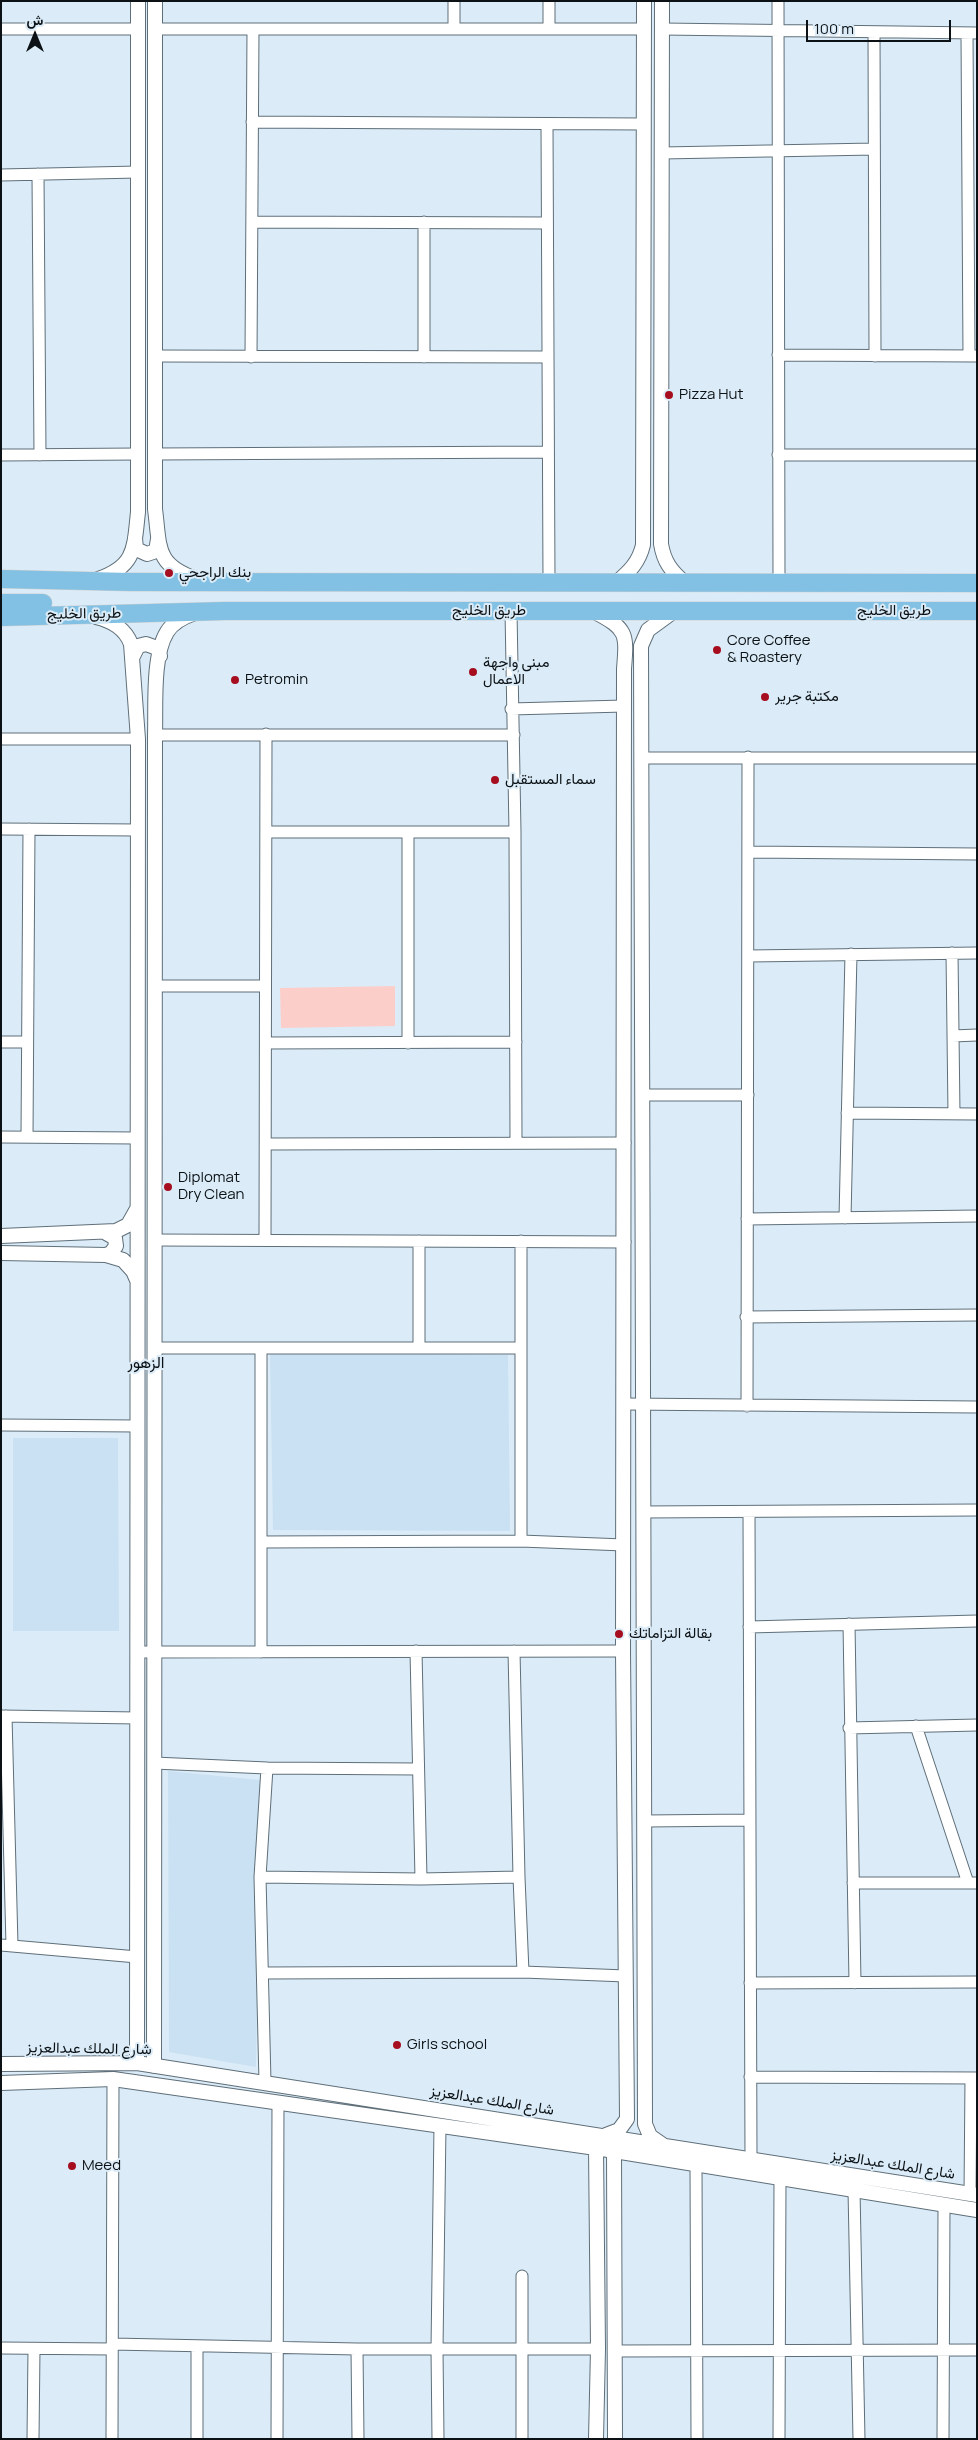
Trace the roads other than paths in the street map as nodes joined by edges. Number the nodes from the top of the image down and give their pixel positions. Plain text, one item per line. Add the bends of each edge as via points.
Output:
1 (138, 1) edge
2 (147, 1) edge
3 (156, 1) edge
4 (454, 1) edge
5 (549, 1) edge
6 (644, 1) edge
7 (662, 1) edge
8 (778, 1) edge
9 (1, 29) edge
10 (138, 29) junction
11 (156, 29) junction
12 (253, 29) junction
13 (454, 29) junction
14 (549, 29) junction
15 (644, 29) junction
16 (662, 29) junction
17 (778, 30) junction
18 (874, 32) junction
19 (972, 33) edge
20 (252, 122) junction
21 (547, 124) junction
22 (644, 124) junction
23 (972, 132) edge
24 (874, 149) junction
25 (777, 150) junction
26 (662, 152) junction
27 (138, 172) junction
28 (38, 174) junction
29 (1, 175) edge
30 (972, 220) edge
31 (252, 222) junction
32 (424, 222) junction
33 (548, 223) junction
34 (778, 355) junction
35 (156, 356) junction
36 (875, 356) junction
37 (973, 356) edge
38 (251, 357) junction
39 (424, 357) junction
40 (548, 357) junction
41 (548, 452) junction
42 (138, 454) junction
43 (156, 454) junction
44 (1, 455) edge
45 (40, 455) junction
46 (778, 455) junction
47 (977, 456) edge
48 (135, 535) junction
49 (158, 535) junction
50 (1, 579) edge
51 (89, 582) junction
52 (131, 582) junction
53 (206, 582) junction
54 (549, 582) junction
55 (617, 582) junction
56 (685, 583) junction
57 (977, 583) edge
58 (779, 584) junction
59 (1, 591) edge
60 (1, 603) edge
61 (200, 611) junction
62 (594, 611) junction
63 (977, 611) edge
64 (167, 612) junction
65 (510, 612) junction
66 (674, 612) junction
67 (85, 614) junction
68 (1, 617) edge
69 (133, 656) junction
70 (160, 656) junction
71 (624, 684) junction
72 (642, 694) junction
73 (624, 706) junction
74 (511, 709) junction
75 (266, 734) junction
76 (155, 735) junction
77 (514, 735) junction
78 (1, 739) edge
79 (138, 739) junction
80 (748, 757) junction
81 (641, 758) junction
82 (977, 758) edge
83 (1, 829) edge
84 (29, 829) junction
85 (138, 830) junction
86 (266, 832) junction
87 (408, 832) junction
88 (515, 832) junction
89 (749, 852) junction
90 (977, 854) edge
91 (952, 953) junction
92 (977, 953) edge
93 (851, 954) junction
94 (748, 956) junction
95 (155, 986) junction
96 (265, 986) junction
97 (977, 1035) edge
98 (953, 1036) junction
99 (1, 1042) edge
100 (27, 1042) junction
101 (516, 1042) junction
102 (266, 1043) junction
103 (408, 1043) junction
104 (642, 1095) junction
105 (748, 1095) junction
106 (848, 1113) junction
107 (954, 1114) junction
108 (977, 1114) edge
109 (1, 1137) edge
110 (27, 1137) junction
111 (138, 1138) junction
112 (625, 1143) junction
113 (266, 1144) junction
114 (516, 1144) junction
115 (155, 1206) junction
116 (138, 1208) junction
117 (977, 1216) edge
118 (845, 1218) junction
119 (747, 1220) junction
120 (106, 1233) junction
121 (1, 1236) edge
122 (155, 1240) junction
123 (265, 1240) junction
124 (418, 1241) junction
125 (521, 1241) junction
126 (624, 1242) junction
127 (1, 1253) edge
128 (106, 1255) junction
129 (138, 1281) junction
130 (977, 1315) edge
131 (746, 1317) junction
132 (155, 1348) junction
133 (261, 1348) junction
134 (419, 1348) junction
135 (520, 1348) junction
136 (625, 1404) junction
137 (643, 1405) junction
138 (747, 1406) junction
139 (977, 1407) edge
140 (1, 1425) edge
141 (137, 1426) junction
142 (977, 1510) edge
143 (643, 1512) junction
144 (749, 1512) junction
145 (520, 1541) junction
146 (261, 1542) junction
147 (624, 1545) junction
148 (977, 1621) edge
149 (849, 1624) junction
150 (749, 1627) junction
151 (514, 1651) junction
152 (623, 1651) junction
153 (138, 1652) junction
154 (155, 1652) junction
155 (261, 1652) junction
156 (416, 1652) junction
157 (4, 1716) edge
158 (138, 1718) junction
159 (977, 1725) edge
160 (916, 1726) junction
161 (849, 1728) junction
162 (154, 1763) junction
163 (267, 1768) junction
164 (418, 1769) junction
165 (749, 1820) junction
166 (645, 1821) junction
167 (260, 1876) junction
168 (519, 1876) junction
169 (420, 1879) junction
170 (853, 1883) junction
171 (973, 1883) edge
172 (7, 1945) edge
173 (137, 1957) junction
174 (523, 1972) junction
175 (263, 1973) junction
176 (626, 1976) junction
177 (977, 1982) edge
178 (750, 1983) junction
179 (855, 1983) junction
180 (137, 2063) junction
181 (1, 2064) edge
182 (154, 2066) junction
183 (750, 2077) junction
184 (974, 2078) edge
185 (113, 2079) junction
186 (265, 2082) junction
187 (1, 2083) edge
188 (278, 2102) junction
189 (440, 2126) junction
190 (606, 2135) junction
191 (663, 2145) junction
192 (596, 2148) junction
193 (614, 2150) junction
194 (751, 2158) junction
195 (696, 2165) junction
196 (780, 2180) junction
197 (854, 2190) junction
198 (973, 2194) edge
199 (944, 2205) junction
200 (977, 2210) edge
201 (522, 2276) dead end
202 (112, 2347) junction
203 (197, 2347) junction
204 (1, 2348) edge
205 (277, 2348) junction
206 (34, 2349) junction
207 (357, 2349) junction
208 (436, 2349) junction
209 (522, 2349) junction
210 (598, 2349) junction
211 (779, 2349) junction
212 (697, 2350) junction
213 (859, 2350) junction
214 (977, 2350) edge
215 (614, 2351) junction
216 (943, 2351) junction
217 (33, 2439) edge
218 (112, 2439) edge
219 (196, 2439) edge
220 (277, 2439) edge
221 (358, 2439) edge
222 (438, 2439) edge
223 (522, 2439) edge
224 (596, 2439) edge
225 (615, 2439) edge
226 (697, 2439) edge
227 (779, 2439) edge
228 (859, 2439) edge
229 (943, 2439) edge

1 - 10 street
2 - 11 street
3 - 11 street
4 - 13 street
5 - 14 street
6 - 15 street
7 - 16 street
8 - 17 street
9 - 10 street
10 - 27 street
11 - 12 street
11 - 35 street
12 - 13 street
12 - 20 street
13 - 14 street
14 - 15 street
15 - 22 street
15 - 26 street
16 - 17 street
16 - 26 street
17 - 18 street
17 - 25 street
18 - 19 street
18 - 24 street
19 - 23 street
20 - 21 street
20 - 31 street
21 - 22 street
21 - 33 street
22 - 55 street via 643,545 640,558
23 - 30 street
24 - 25 street
24 - 36 street
25 - 26 street
25 - 34 street
26 - 56 street via 661,544 663,557 671,570
27 - 28 street
27 - 42 street
28 - 29 street
28 - 45 street
30 - 37 street
31 - 32 street
31 - 38 street
32 - 33 street
32 - 39 street
33 - 40 street
34 - 36 street
34 - 46 street
35 - 38 street
35 - 43 street
36 - 37 street
38 - 39 street
39 - 40 street
40 - 41 street
41 - 43 street
41 - 54 street
42 - 45 street
42 - 48 street
43 - 49 street
44 - 45 street
46 - 47 street
46 - 58 street
48 - 49 street via 136,549 146,554 158,548
48 - 51 street via 124,567
49 - 53 street via 163,556 172,569
50 - 51 main road, طريق الخليج
51 - 52 main road, طريق الخليج
52 - 53 main road, طريق الخليج
52 - 59 main road via 68,591
53 - 54 main road, طريق الخليج
54 - 55 main road, طريق الخليج
55 - 56 main road, طريق الخليج
56 - 58 main road, طريق الخليج
57 - 58 main road, طريق الخليج
60 - 64 main road via 112,604
61 - 64 main road, طريق الخليج
61 - 65 main road, طريق الخليج
61 - 70 street via 171,627 164,638
62 - 65 main road, طريق الخليج
62 - 66 main road, طريق الخليج
62 - 71 street via 622,630 626,648
63 - 66 main road, طريق الخليج
64 - 67 main road, طريق الخليج
65 - 74 street
66 - 72 street via 654,624 644,637 641,646
67 - 68 main road, طريق الخليج
67 - 69 street via 112,622 124,632
69 - 70 street via 138,646 146,644 157,648
69 - 79 street
70 - 76 street
71 - 72 street via 635,686
71 - 73 street
72 - 81 street
73 - 74 street
73 - 112 street
74 - 77 street
75 - 76 street
75 - 77 street
75 - 86 street
76 - 95 street
77 - 88 street
78 - 79 street
79 - 85 street
80 - 81 street
80 - 82 street
80 - 89 street
81 - 104 street
83 - 84 street
84 - 85 street
84 - 100 street
85 - 111 street
86 - 87 street
86 - 96 street
87 - 88 street
87 - 103 street
88 - 101 street
89 - 90 street
89 - 94 street
91 - 92 street
91 - 93 street
91 - 98 street
93 - 94 street
93 - 106 street
94 - 105 street
95 - 96 street
95 - 115 street
96 - 102 street
97 - 98 street
98 - 107 street
99 - 100 street
100 - 110 street
101 - 103 street
101 - 114 street
102 - 103 street
102 - 113 street
104 - 105 street
104 - 137 street
105 - 119 street
106 - 107 street
106 - 118 street
107 - 108 street
109 - 110 street
110 - 111 street
111 - 115 street via 147,1143 147,1176
111 - 116 street
112 - 114 street
112 - 126 street
113 - 114 street
113 - 123 street
115 - 122 street
116 - 120 street via 128,1225
116 - 129 street
117 - 118 street
118 - 119 street
119 - 131 street
120 - 121 street
120 - 128 street via 115,1238 116,1246 111,1254
122 - 123 street
122 - 132 street
123 - 124 street
124 - 125 street
124 - 134 street
125 - 126 street
125 - 135 street
126 - 136 street
127 - 128 street
128 - 129 street via 123,1260
129 - 141 street
130 - 131 street
131 - 138 street
132 - 133 street
132 - 154 street
133 - 134 street
133 - 146 street
134 - 135 street
135 - 145 street
136 - 137 street
136 - 147 street
137 - 138 street
137 - 143 street
138 - 139 street
140 - 141 street
141 - 153 street
142 - 144 street
143 - 144 street
143 - 166 street
144 - 150 street
145 - 146 street
145 - 147 street
146 - 155 street
147 - 152 street
148 - 149 street
149 - 150 street
149 - 161 street
150 - 165 street
151 - 152 street
151 - 156 street
151 - 168 street
152 - 176 street
153 - 154 street
153 - 158 street
154 - 155 street
154 - 162 street
155 - 156 street
156 - 164 street
157 - 158 street
157 - 172 street
158 - 173 street
159 - 160 street
160 - 161 street
160 - 171 street
161 - 170 street
162 - 163 street
162 - 182 street
163 - 164 street
163 - 167 street
164 - 169 street
165 - 166 street
165 - 178 street
166 - 191 street via 645,2124 650,2136
167 - 169 street
167 - 175 street
168 - 169 street
168 - 174 street
170 - 171 street
170 - 179 street
172 - 173 street
173 - 180 street
174 - 175 street
174 - 176 street
175 - 186 street
176 - 190 street via 627,2119 620,2130
177 - 179 street
178 - 179 street
178 - 183 street
180 - 181 street, شارع الملك عبدالعزيز
180 - 182 street, شارع الملك عبدالعزيز
182 - 186 street, شارع الملك عبدالعزيز
183 - 184 street
183 - 194 street
184 - 198 street
185 - 187 street, شارع الملك عبدالعزيز
185 - 188 street, شارع الملك عبدالعزيز
185 - 202 street
186 - 190 street, شارع الملك عبدالعزيز
188 - 189 street, شارع الملك عبدالعزيز
188 - 205 street
189 - 192 street, شارع الملك عبدالعزيز
189 - 208 street
190 - 191 street, شارع الملك عبدالعزيز
191 - 194 street, شارع الملك عبدالعزيز
192 - 193 street, شارع الملك عبدالعزيز
192 - 210 street
193 - 195 street, شارع الملك عبدالعزيز
193 - 215 street
194 - 198 street, شارع الملك عبدالعزيز
195 - 196 street, شارع الملك عبدالعزيز
195 - 212 street
196 - 197 street, شارع الملك عبدالعزيز
196 - 211 street
197 - 199 street, شارع الملك عبدالعزيز
197 - 213 street
199 - 200 street, شارع الملك عبدالعزيز
199 - 216 street
201 - 209 street
202 - 203 street
202 - 206 street
202 - 218 street
203 - 205 street
203 - 219 street
204 - 206 street
205 - 207 street
205 - 220 street
206 - 217 street
207 - 208 street
207 - 221 street
208 - 209 street
208 - 222 street
209 - 210 street
209 - 223 street
210 - 224 street
211 - 212 street
211 - 213 street
211 - 227 street
212 - 215 street
212 - 226 street
213 - 216 street
213 - 228 street
214 - 216 street
215 - 225 street
216 - 229 street

